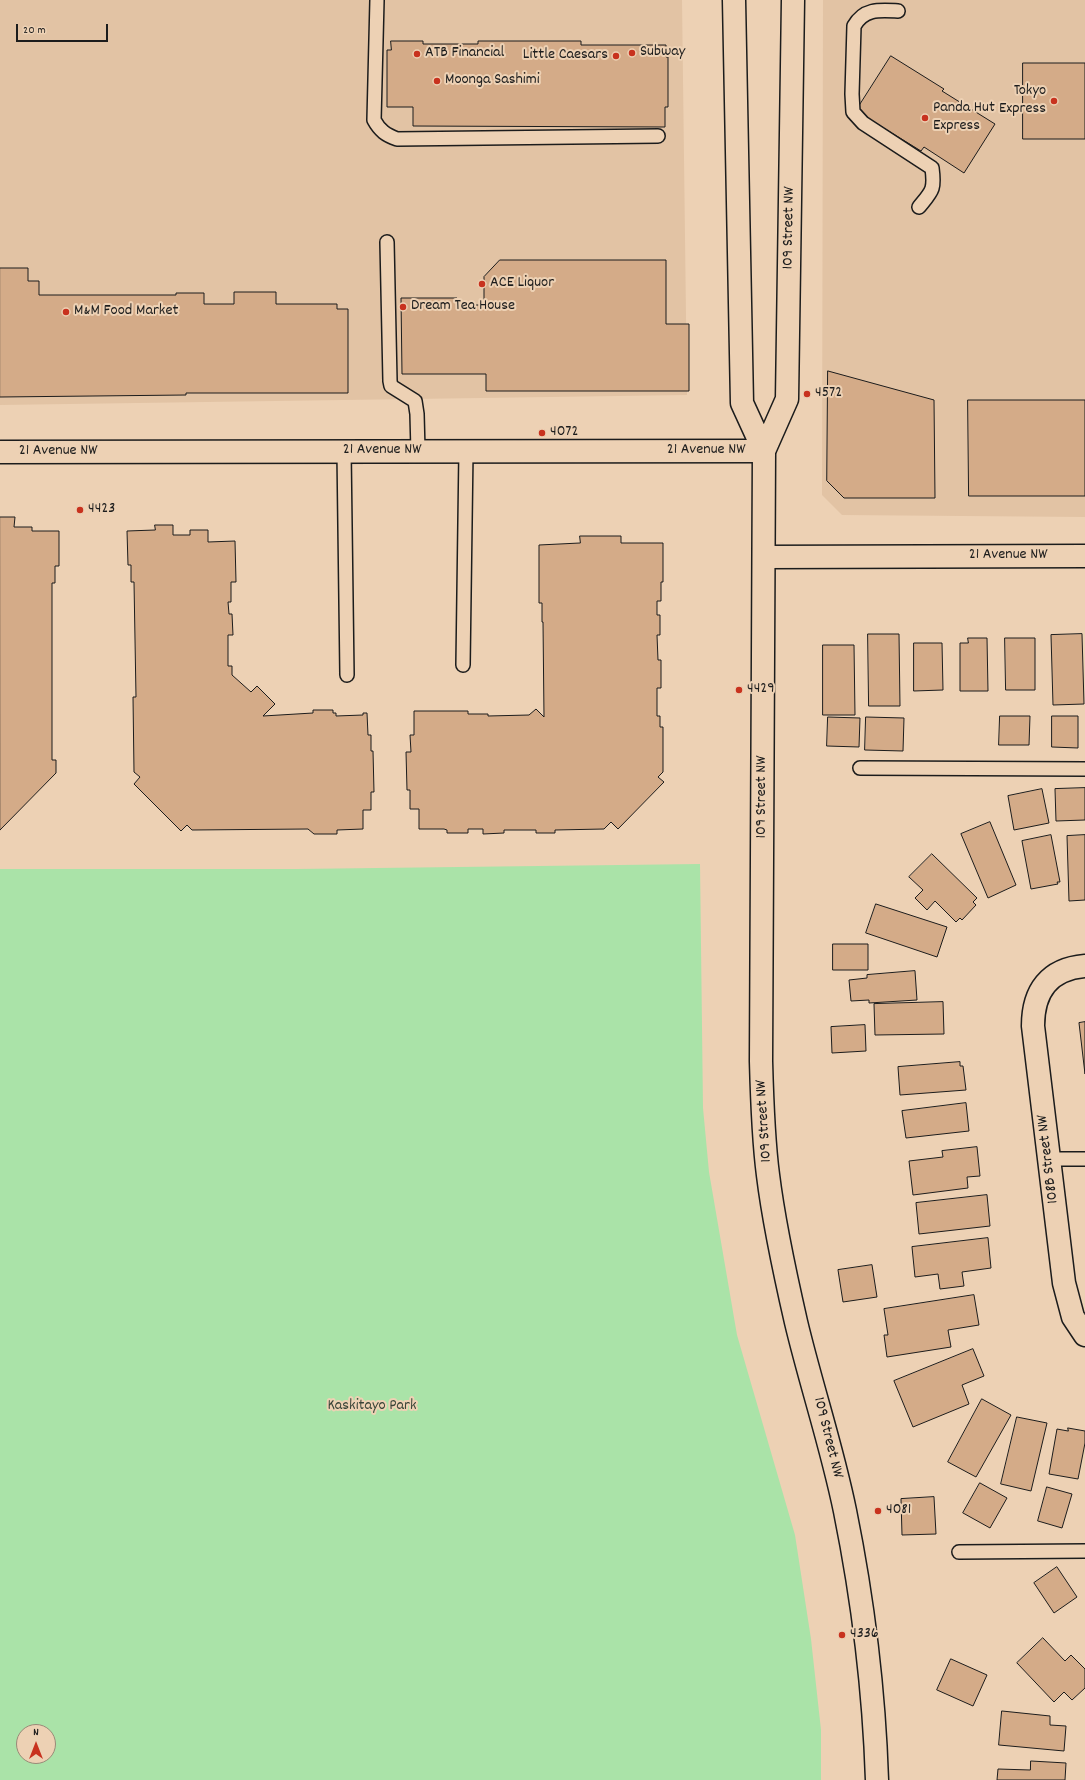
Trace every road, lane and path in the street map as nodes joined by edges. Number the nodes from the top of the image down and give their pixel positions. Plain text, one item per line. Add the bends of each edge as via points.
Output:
1 (377, 0) edge
2 (734, 0) edge
3 (793, 0) edge
4 (898, 11) dead end
5 (658, 136) dead end
6 (919, 207) dead end
7 (387, 242) dead end
8 (418, 451) junction
9 (466, 451) junction
10 (764, 451) junction
11 (0, 452) edge
12 (344, 452) junction
13 (1085, 556) edge
14 (764, 557) junction
15 (463, 665) dead end
16 (347, 675) dead end
17 (860, 768) dead end
18 (1085, 769) edge
19 (1085, 966) edge
20 (1049, 1159) junction
21 (1085, 1159) edge
22 (1084, 1334) edge
23 (1085, 1550) edge
24 (958, 1552) dead end
25 (877, 1780) edge

1 - 5 lane via 374,120 386,135 397,139
2 - 10 street, 109 Street NW via 742,403
3 - 10 street, 109 Street NW via 787,399
4 - 6 lane via 876,10 865,13 858,18 854,26 853,112 864,123 932,168 932,192
7 - 8 lane via 390,381 391,386 415,402
8 - 9 street, 21 Avenue NW
8 - 12 street, 21 Avenue NW
9 - 10 street, 21 Avenue NW
9 - 15 lane
10 - 14 street, 109 Street NW
11 - 12 street, 21 Avenue NW
12 - 16 lane
13 - 14 street, 21 Avenue NW
14 - 25 street, 109 Street NW via 761,1053 763,1125 768,1175 786,1278 827,1433 855,1564 871,1681
17 - 18 lane
19 - 20 street, 108B Street NW via 1068,970 1046,982 1033,1010
20 - 21 lane
20 - 22 street, 108B Street NW via 1064,1283 1073,1317
23 - 24 lane

